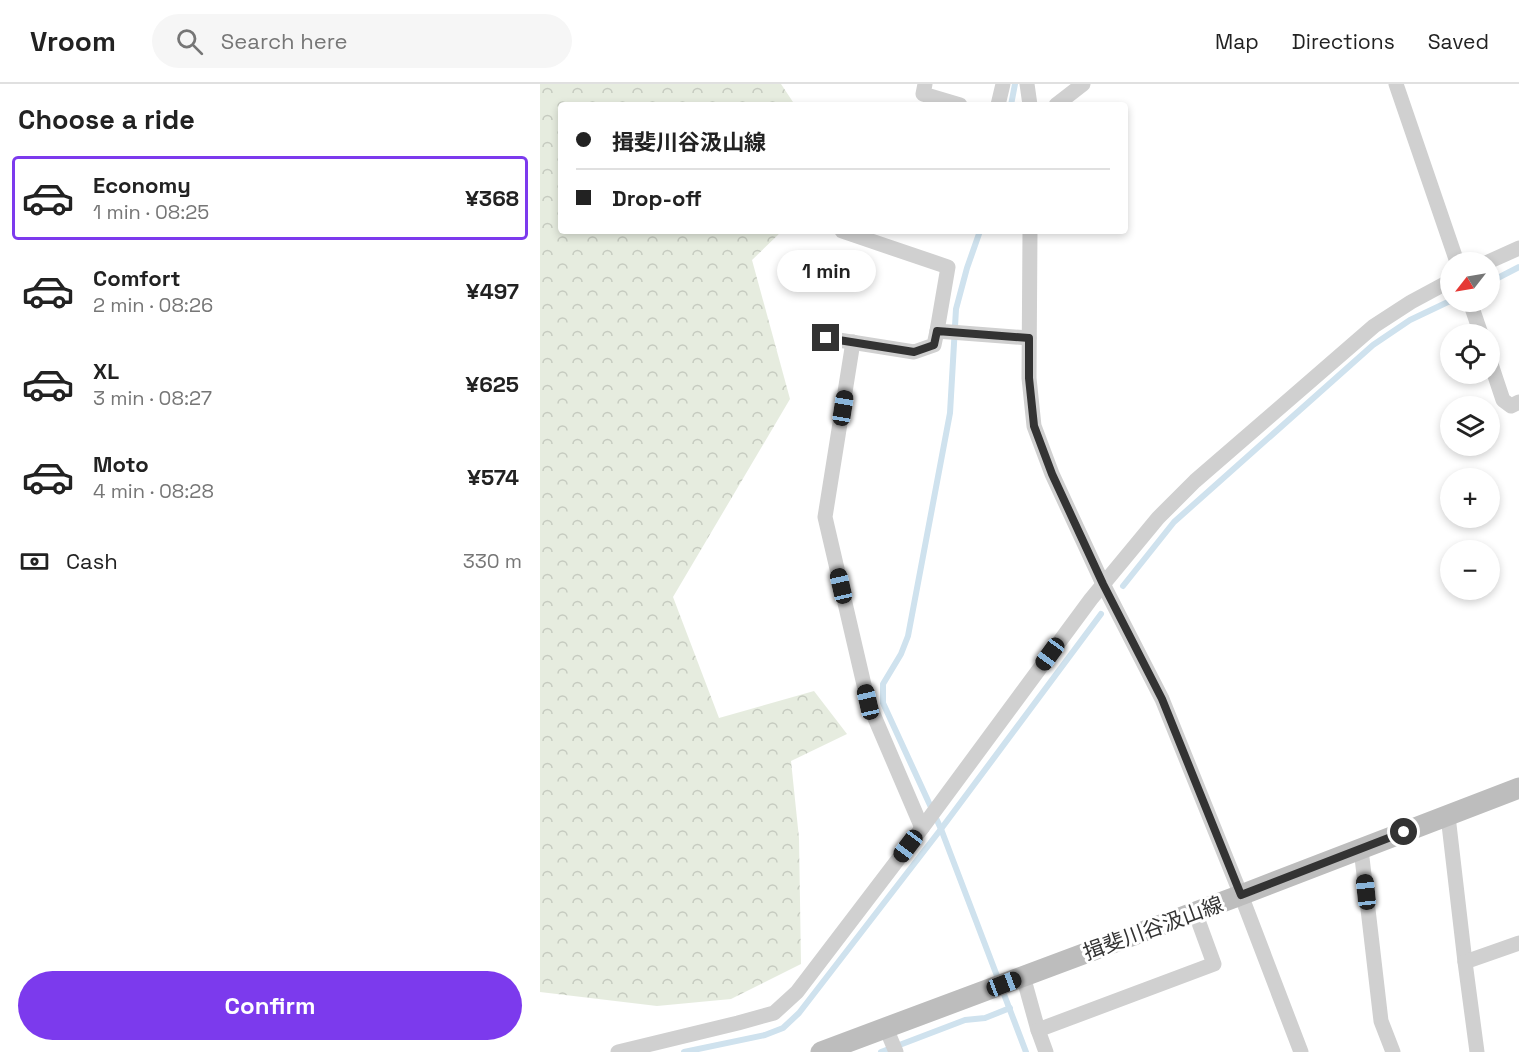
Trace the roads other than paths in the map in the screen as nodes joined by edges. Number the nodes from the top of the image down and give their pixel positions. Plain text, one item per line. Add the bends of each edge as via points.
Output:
1 (925, 84) edge
2 (1003, 84) edge
3 (1027, 84) edge
4 (1083, 84) edge
5 (1396, 84) edge
6 (950, 102) edge
7 (999, 102) edge
8 (1030, 102) edge
9 (1060, 102) edge
10 (851, 234) edge
11 (1030, 234) edge
12 (1519, 248) edge
13 (1453, 252) edge
14 (1500, 257) edge
15 (1440, 286) edge
16 (937, 331) junction
17 (826, 338) dead end
18 (1029, 338) junction
19 (853, 342) junction
20 (1498, 384) edge
21 (1519, 402) edge
22 (1103, 584) junction
23 (1519, 788) edge
24 (1448, 816) junction
25 (922, 828) junction
26 (1361, 849) junction
27 (1241, 895) junction
28 (1195, 912) junction
29 (1519, 943) edge
30 (1465, 962) junction
31 (1023, 976) junction
32 (886, 1028) junction
33 (1038, 1030) junction
34 (618, 1052) edge
35 (821, 1052) edge
36 (896, 1052) edge
37 (1046, 1052) edge
38 (1301, 1052) edge
39 (1394, 1052) edge
40 (1477, 1052) edge

1 - 6 street via 923,94
2 - 7 street
3 - 8 street
4 - 9 street
5 - 13 street
10 - 16 street via 948,267
11 - 18 street
12 - 14 street
15 - 22 street via 1374,326 1195,481
16 - 18 street
16 - 19 street via 934,345 914,352
17 - 19 street
18 - 22 street via 1034,426
19 - 25 street via 825,517 868,702
20 - 21 street via 1503,400 1511,406
22 - 25 street
22 - 27 street via 1162,699
23 - 24 main road, 揖斐川谷汲山線
24 - 26 main road, 揖斐川谷汲山線
24 - 30 street
25 - 34 street via 797,992 774,1013
26 - 27 main road, 揖斐川谷汲山線
26 - 39 street via 1381,1021
27 - 28 main road, 揖斐川谷汲山線
27 - 38 street
28 - 31 main road, 揖斐川谷汲山線
28 - 33 street via 1214,963
29 - 30 street
30 - 40 street
31 - 32 main road, 揖斐川谷汲山線
31 - 33 street
32 - 35 main road, 揖斐川谷汲山線
32 - 36 street
33 - 37 street

